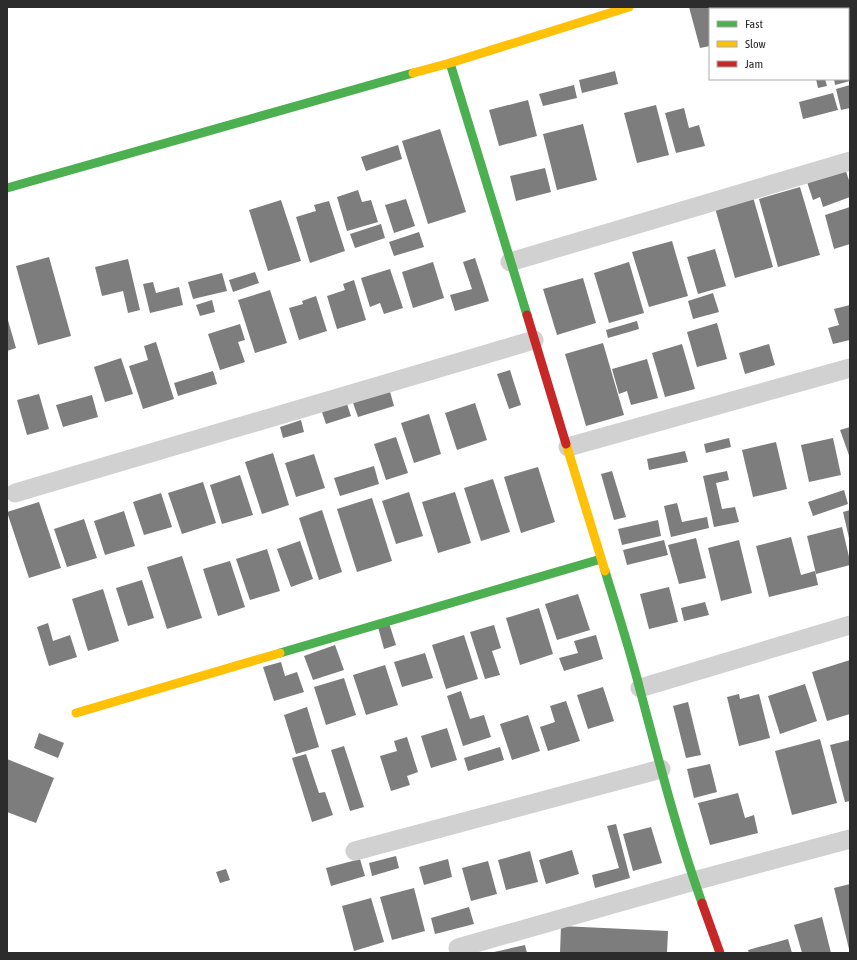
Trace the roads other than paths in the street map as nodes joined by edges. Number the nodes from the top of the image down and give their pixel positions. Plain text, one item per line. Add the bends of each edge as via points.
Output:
1 (629, 7) edge
2 (450, 63) junction
3 (850, 161) edge
4 (7, 188) edge
5 (510, 262) junction
6 (534, 340) junction
7 (850, 368) edge
8 (568, 447) junction
9 (15, 493) dead end
10 (602, 558) junction
11 (850, 625) edge
12 (640, 688) junction
13 (76, 713) dead end
14 (661, 769) junction
15 (850, 839) edge
16 (355, 852) dead end
17 (694, 881) junction
18 (458, 948) dead end
19 (720, 953) edge

1 - 2 street
2 - 4 street
2 - 5 street
3 - 5 street
5 - 6 street
6 - 8 street
6 - 9 street
7 - 8 street
8 - 10 street
10 - 12 street
10 - 13 street
11 - 12 street
12 - 14 street
14 - 16 street
14 - 17 street
15 - 17 street
17 - 18 street
17 - 19 street

